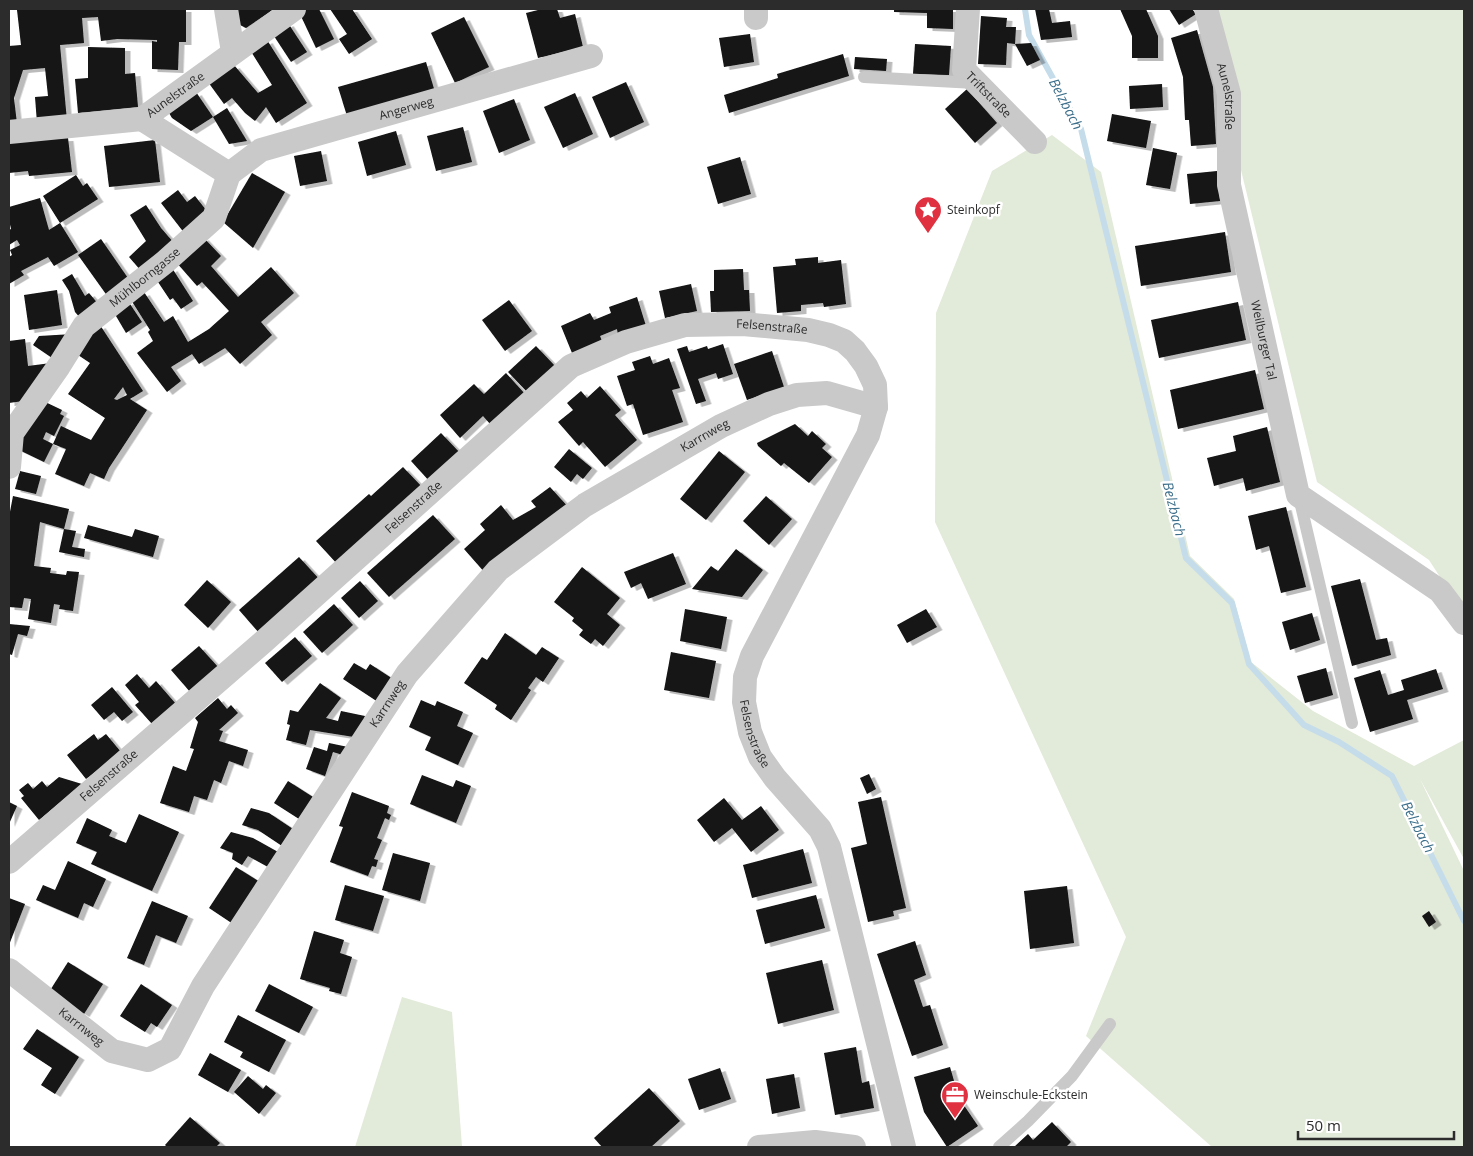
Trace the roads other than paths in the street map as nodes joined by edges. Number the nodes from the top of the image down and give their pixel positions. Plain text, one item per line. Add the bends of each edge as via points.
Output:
1 (226, 9) edge
2 (294, 9) edge
3 (968, 9) edge
4 (1206, 9) edge
5 (233, 52) junction
6 (591, 56) dead end
7 (864, 77) dead end
8 (977, 83) junction
9 (142, 120) junction
10 (9, 132) edge
11 (1035, 142) dead end
12 (229, 174) junction
13 (1229, 185) joint
14 (876, 407) junction
15 (14, 420) edge
16 (9, 467) edge
17 (1298, 495) junction
18 (1464, 623) edge
19 (1352, 723) dead end
20 (9, 862) edge
21 (9, 970) edge
22 (1110, 1024) dead end
23 (759, 1147) edge
24 (854, 1147) edge
25 (904, 1147) edge
26 (998, 1147) edge

1 - 5 street
2 - 5 street, Aunelstraße
3 - 8 street, Triftstraße via 964,70
4 - 13 street, Aunelstraße via 1229,94
5 - 9 street, Aunelstraße
6 - 12 street, Angerweg via 261,150
7 - 8 lane
8 - 11 street, Triftstraße
9 - 10 street, Aunelstraße
9 - 12 street
12 - 15 street, Mühlborngasse via 214,218 165,262 84,326 59,366
13 - 17 street, Weilburger Tal
14 - 20 street, Felsenstraße via 875,385 855,352 844,341 808,330 744,324 685,325 626,342 571,366 262,643
14 - 21 street, Karrnweg via 827,394 797,395 769,404 721,426 585,505 498,570 407,674 203,986 170,1049 148,1060 112,1051
14 - 25 street, Felsenstraße via 868,435 752,656 745,677 744,702 750,732 760,757 774,778 820,829 829,847
15 - 16 street, Mühlborngasse
17 - 18 street via 1440,591
17 - 19 lane, Weilburger Tal
22 - 26 lane via 1072,1076
23 - 24 street via 815,1142

